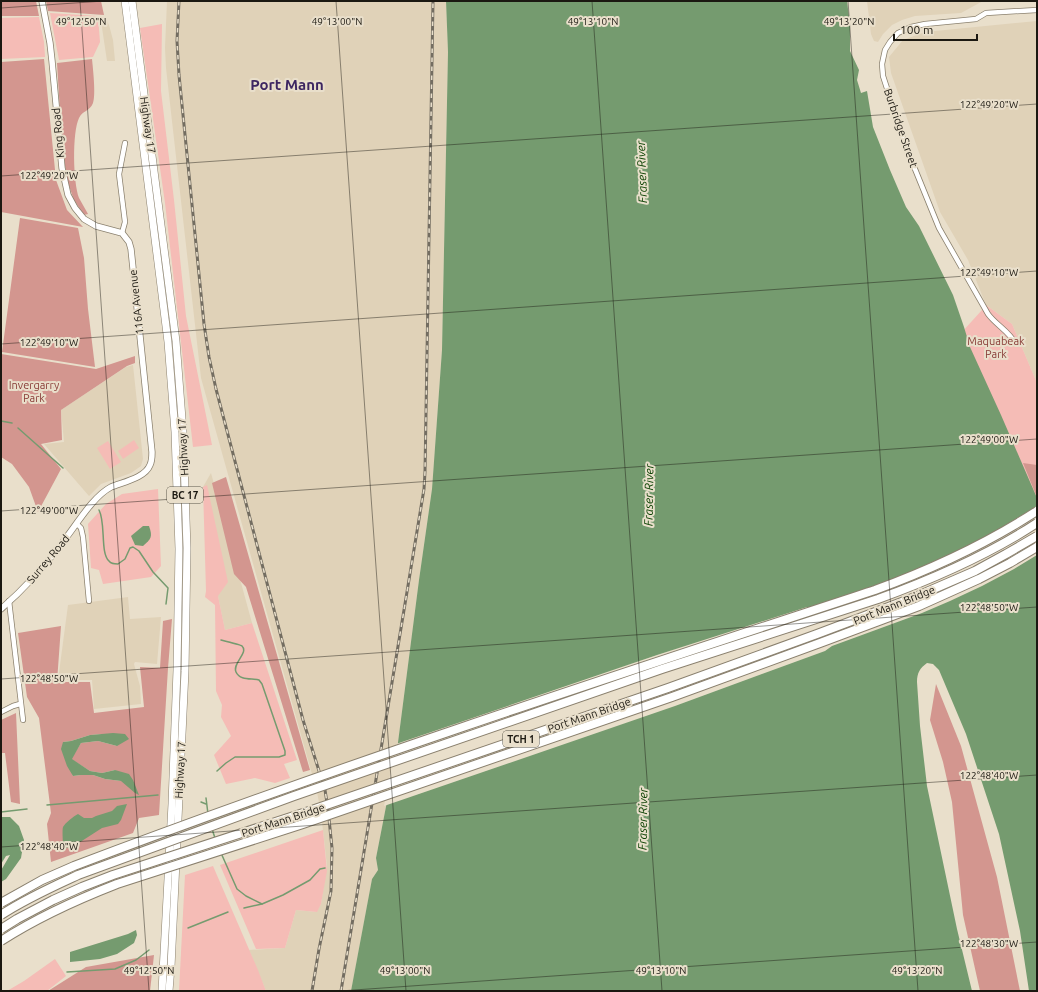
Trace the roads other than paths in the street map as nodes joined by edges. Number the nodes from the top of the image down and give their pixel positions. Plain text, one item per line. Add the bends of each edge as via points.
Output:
1 (42, 1) edge
2 (125, 1) edge
3 (132, 1) edge
4 (1037, 10) edge
5 (125, 143) dead end
6 (122, 233) junction
7 (1015, 343) dead end
8 (150, 466) joint
9 (1037, 511) edge
10 (1037, 523) edge
11 (77, 524) junction
12 (1037, 536) edge
13 (1037, 547) edge
14 (89, 600) dead end
15 (9, 601) junction
16 (1, 609) edge
17 (20, 704) junction
18 (1, 712) edge
19 (23, 720) dead end
20 (1, 903) edge
21 (1, 915) edge
22 (1, 929) edge
23 (1, 942) edge
24 (162, 991) edge
25 (169, 991) edge

1 - 6 street, King Road via 50,43 60,157 66,189 71,202 88,222
2 - 24 highway, Highway 17 / BC 17 via 168,342 175,432 179,549 177,670
3 - 25 highway, Highway 17 / BC 17 via 176,341 183,432 187,548 185,664
4 - 7 street, Burbridge Street via 986,13 976,19 911,27 898,33 890,42 882,64 883,76 906,147 939,228 988,314
5 - 6 street via 119,174 125,222
6 - 8 street, 116A Avenue via 131,249 152,452
8 - 11 street, Surrey Road via 138,477 107,489
9 - 20 highway, bridge via 966,552 908,578 659,660 291,787 74,866
10 - 21 highway, Port Mann Bridge / TCH 1, bridge via 970,561 885,597 294,796 78,875
11 - 14 street via 83,537
11 - 15 street, Surrey Road via 38,573
12 - 22 highway, Port Mann Bridge / TCH 1, bridge via 975,571 902,602 485,751 82,886
13 - 23 highway, bridge via 979,580 885,619 650,705 303,824 117,884 57,909
15 - 16 street, Surrey Road
15 - 17 street
17 - 18 street
17 - 19 street

